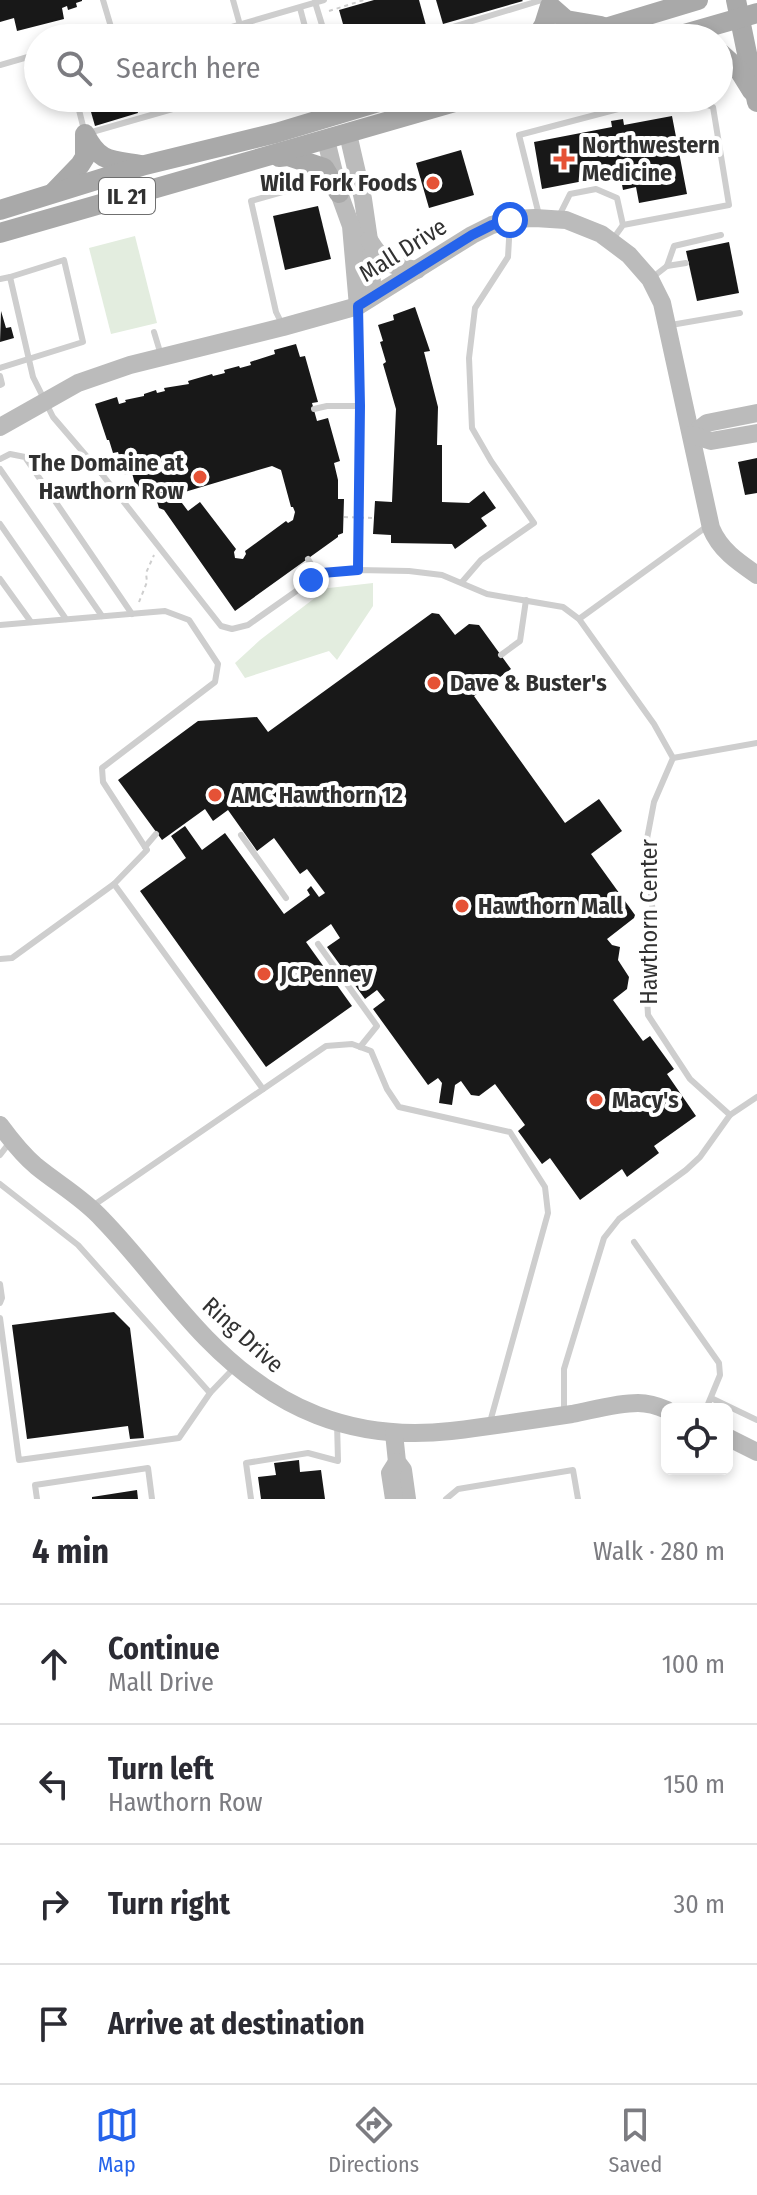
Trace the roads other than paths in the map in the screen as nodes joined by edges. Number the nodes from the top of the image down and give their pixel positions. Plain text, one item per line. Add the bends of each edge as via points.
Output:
1 (103, 0) edge
2 (233, 0) edge
3 (324, 0) edge
4 (698, 0) edge
5 (315, 2) junction
6 (547, 2) edge
7 (674, 4) edge
8 (300, 8) junction
9 (744, 10) edge
10 (109, 24) edge
11 (240, 24) edge
12 (244, 24) edge
13 (304, 24) edge
14 (322, 24) edge
15 (467, 24) edge
16 (544, 24) edge
17 (589, 24) edge
18 (615, 24) edge
19 (707, 24) edge
20 (24, 58) edge
21 (0, 65) edge
22 (733, 65) edge
23 (757, 100) edge
24 (80, 112) edge
25 (162, 112) edge
26 (321, 112) edge
27 (421, 112) edge
28 (607, 112) edge
29 (714, 112) edge
30 (343, 115) edge
31 (324, 130) junction
32 (85, 134) junction
33 (255, 160) junction
34 (145, 165) junction
35 (300, 187) dead end
36 (54, 192) junction
37 (339, 193) junction
38 (0, 210) edge
39 (549, 219) junction
40 (510, 220) junction
41 (623, 225) junction
42 (0, 233) edge
43 (721, 235) dead end
44 (369, 240) junction
45 (612, 241) junction
46 (686, 263) dead end
47 (667, 266) junction
48 (417, 270) junction
49 (10, 277) junction
50 (0, 279) edge
51 (650, 279) junction
52 (358, 306) junction
53 (740, 313) dead end
54 (668, 326) junction
55 (283, 327) junction
56 (154, 332) dead end
57 (161, 358) junction
58 (29, 360) junction
59 (0, 368) edge
60 (0, 376) edge
61 (0, 385) edge
62 (45, 401) junction
63 (360, 406) junction
64 (314, 409) dead end
65 (757, 413) edge
66 (0, 427) edge
67 (757, 433) edge
68 (692, 435) junction
69 (727, 438) junction
70 (757, 440) edge
71 (0, 459) edge
72 (123, 468) dead end
73 (0, 469) edge
74 (101, 473) junction
75 (0, 524) edge
76 (710, 524) junction
77 (308, 559) dead end
78 (358, 570) junction
79 (757, 575) edge
80 (318, 576) junction
81 (0, 579) edge
82 (462, 582) junction
83 (526, 600) junction
84 (132, 614) junction
85 (102, 616) junction
86 (66, 619) junction
87 (579, 619) junction
88 (31, 622) junction
89 (0, 625) edge
90 (501, 655) dead end
91 (757, 743) edge
92 (673, 758) junction
93 (156, 834) dead end
94 (241, 835) dead end
95 (145, 847) junction
96 (114, 884) junction
97 (286, 898) dead end
98 (318, 944) dead end
99 (0, 959) edge
100 (360, 1047) junction
101 (263, 1089) junction
102 (757, 1097) edge
103 (730, 1115) junction
104 (4, 1140) edge
105 (0, 1184) edge
106 (91, 1207) junction
107 (634, 1242) dead end
108 (0, 1284) edge
109 (0, 1303) edge
110 (0, 1318) edge
111 (236, 1366) junction
112 (210, 1393) junction
113 (711, 1398) junction
114 (709, 1403) edge
115 (661, 1408) edge
116 (563, 1415) junction
117 (757, 1420) edge
118 (337, 1423) junction
119 (489, 1426) junction
120 (394, 1433) junction
121 (733, 1440) edge
122 (757, 1452) edge
123 (397, 1462) junction
124 (37, 1499) edge
125 (152, 1499) edge
126 (251, 1499) edge
127 (394, 1499) edge
128 (407, 1499) edge
129 (446, 1499) edge
130 (578, 1499) edge

1 - 10 lane
2 - 11 lane
3 - 5 lane
4 - 7 main road
5 - 8 lane
5 - 14 lane
6 - 15 lane
6 - 16 main road
6 - 17 main road via 566,20
7 - 18 main road
8 - 12 lane
8 - 13 lane
9 - 19 main road
9 - 23 main road
20 - 21 lane
22 - 23 main road
24 - 32 lane
25 - 32 lane
26 - 31 lane
27 - 30 main road, IL 21 via 380,124
28 - 39 lane via 519,135
29 - 41 lane via 729,205
30 - 31 main road, IL 21
30 - 44 street
31 - 33 main road, IL 21
31 - 34 main road, IL 21
31 - 37 street
32 - 34 main road via 102,158
32 - 36 main road via 85,157
33 - 37 main road via 288,156 324,168
33 - 42 main road, IL 21
34 - 36 main road, IL 21
35 - 55 lane via 251,201
36 - 38 main road, IL 21
37 - 52 street via 351,226
39 - 40 street, Mall Drive
39 - 41 lane via 570,194 596,189 617,198
39 - 45 street, Mall Drive via 591,229
40 - 48 street, Mall Drive via 472,235
40 - 82 lane via 508,257 475,308 469,358 472,428 534,523 481,560
41 - 45 lane
43 - 47 lane via 674,246
44 - 48 street via 391,266
44 - 52 street via 372,283
45 - 51 street, Mall Drive
46 - 47 lane
47 - 51 lane
48 - 52 street, Mall Drive
49 - 50 lane
49 - 58 lane
49 - 58 lane via 64,260 83,342
51 - 54 street, Mall Drive
52 - 55 street, Mall Drive
52 - 63 lane
53 - 54 lane
54 - 68 street, Mall Drive
55 - 57 street, Mall Drive
56 - 57 lane
57 - 62 street, Mall Drive via 78,383
58 - 59 lane
58 - 62 lane
60 - 61 lane
62 - 66 street, Mall Drive
62 - 74 lane
63 - 64 lane
63 - 78 lane
65 - 68 street via 707,423
67 - 69 street
68 - 69 street via 711,441
68 - 76 street, Mall Drive
69 - 70 street via 739,443
71 - 84 lane via 10,454 25,457
72 - 74 lane
73 - 85 lane
74 - 80 lane via 221,626 248,625
75 - 86 lane
76 - 79 street, Mall Drive via 722,547
76 - 87 lane
77 - 80 lane
78 - 80 lane
78 - 82 lane via 409,571
81 - 88 lane
82 - 83 lane via 487,594
83 - 87 lane via 563,607
83 - 90 lane via 520,641
84 - 85 lane
84 - 95 lane via 165,611 189,620 218,664 215,682 102,768 103,782
85 - 86 lane
86 - 88 lane
87 - 92 lane
88 - 89 lane
91 - 92 lane
92 - 103 lane, Hawthorn Center via 654,802 646,844 654,925 648,1015 690,1079
93 - 95 lane
94 - 97 lane
95 - 96 lane
96 - 99 lane via 12,958
96 - 101 lane
98 - 100 lane via 377,1026
100 - 101 lane via 326,1046
100 - 119 lane via 371,1051 399,1107 510,1132 545,1187 548,1213
101 - 106 lane
102 - 103 lane
103 - 116 lane via 700,1157 619,1219 604,1238 564,1369
104 - 106 street, Ring Drive
105 - 112 lane via 78,1245
106 - 111 street, Ring Drive
107 - 113 lane via 715,1356 720,1375
108 - 109 lane
110 - 112 lane via 19,1460 179,1438
111 - 112 lane
111 - 118 street, Ring Drive via 284,1401
113 - 114 lane
113 - 117 lane
115 - 116 street, Ring Drive via 634,1403
116 - 119 street, Ring Drive
118 - 120 street, Ring Drive
118 - 126 lane via 338,1461 308,1453 246,1463
119 - 120 street, Ring Drive
120 - 123 street
121 - 122 street
123 - 127 street via 390,1473
123 - 128 street
124 - 125 lane via 35,1485 148,1468
129 - 130 lane via 458,1489 573,1470

